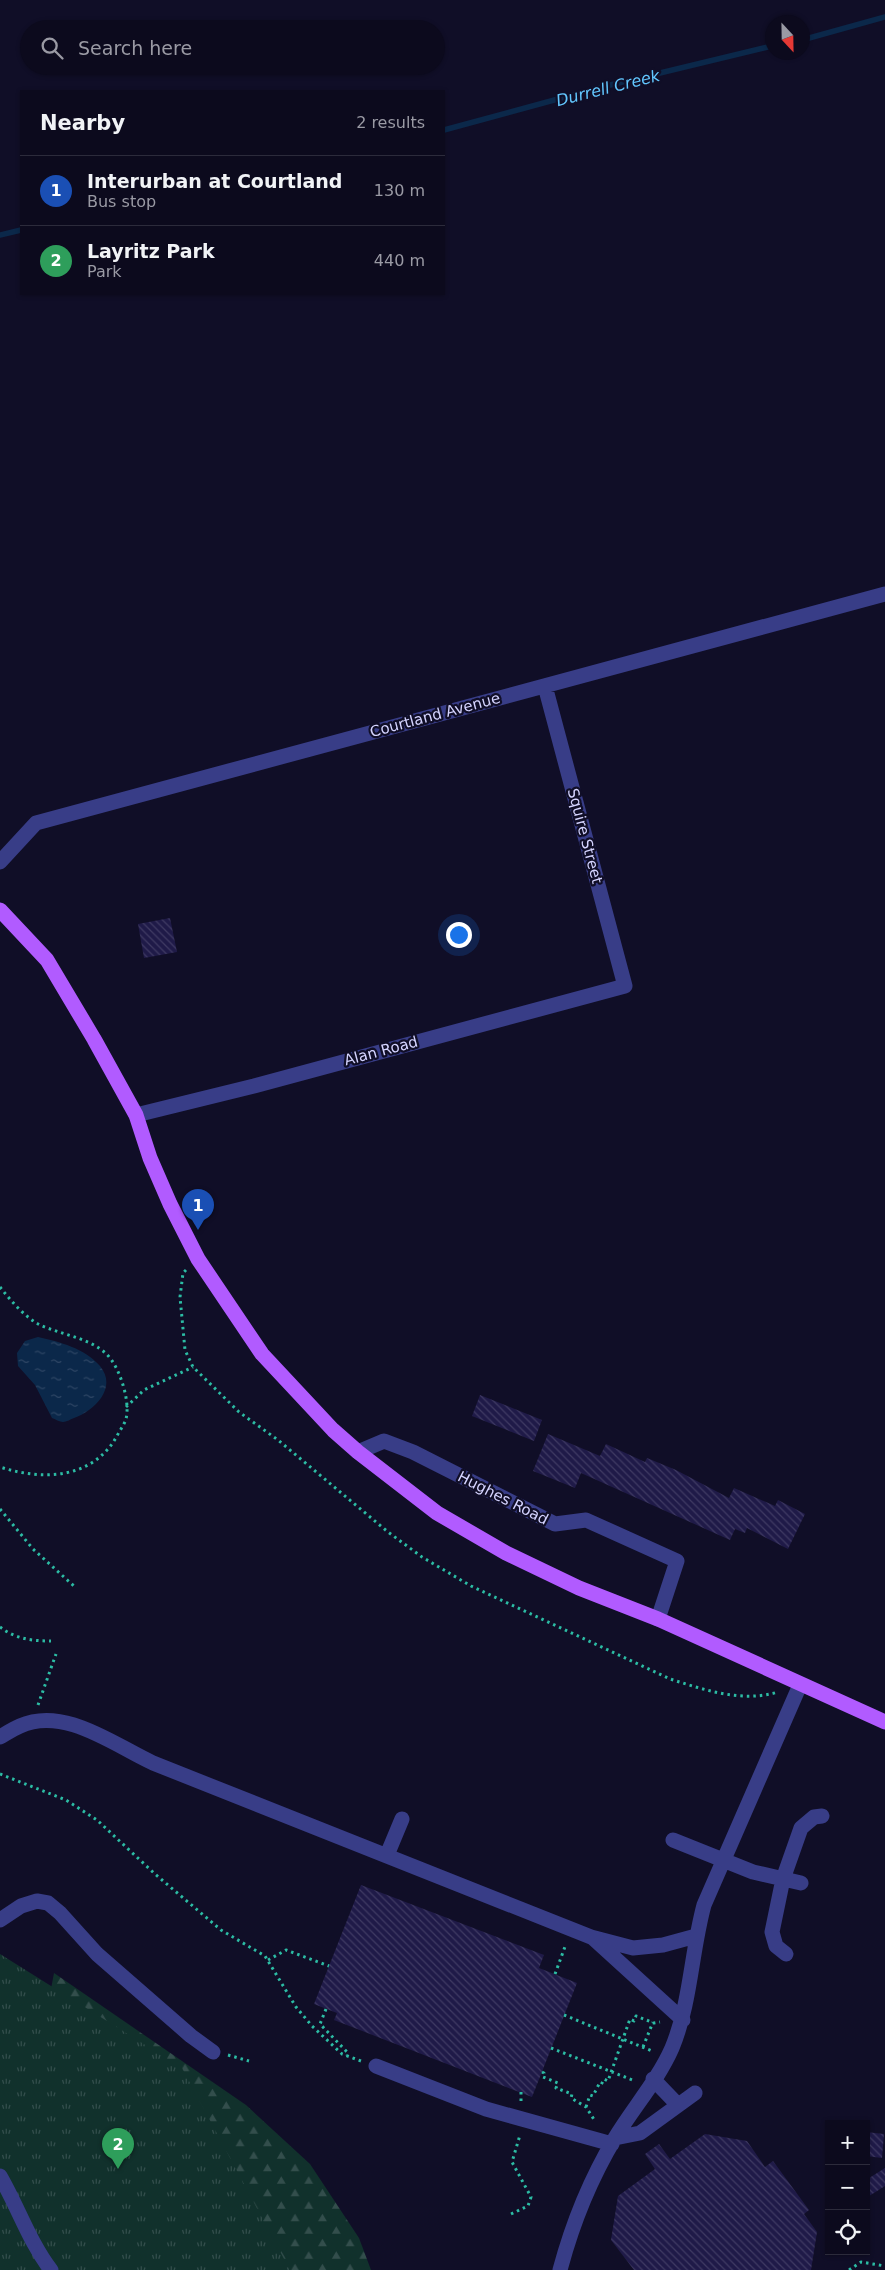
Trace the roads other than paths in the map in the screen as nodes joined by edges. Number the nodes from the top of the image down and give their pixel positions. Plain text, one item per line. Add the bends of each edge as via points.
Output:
1 (885, 594) edge
2 (545, 686) junction
3 (0, 862) edge
4 (0, 910) edge
5 (625, 986) joint
6 (136, 1115) junction
7 (358, 1452) junction
8 (658, 1619) junction
9 (800, 1685) junction
10 (885, 1722) edge
11 (0, 1737) edge
12 (822, 1816) dead end
13 (402, 1819) dead end
14 (673, 1840) dead end
15 (387, 1856) junction
16 (725, 1861) junction
17 (783, 1879) junction
18 (801, 1883) dead end
19 (0, 1920) edge
20 (696, 1936) junction
21 (591, 1937) junction
22 (786, 1954) dead end
23 (683, 2020) junction
24 (213, 2052) dead end
25 (376, 2066) road end
26 (651, 2082) junction
27 (695, 2093) dead end
28 (678, 2105) junction
29 (613, 2141) junction
30 (0, 2176) edge
31 (51, 2270) edge
32 (560, 2270) edge

1 - 2 street, Courtland Avenue
2 - 3 street, Courtland Avenue via 36,823
2 - 5 street, Squire Street
4 - 6 main road via 47,960
5 - 6 street, Alan Road
6 - 7 main road via 150,1158 198,1259 262,1354
7 - 8 main road via 437,1513 506,1553 579,1588
7 - 8 street, Hughes Road via 384,1441 413,1452 555,1524 586,1520 677,1561
8 - 9 main road
9 - 10 main road
9 - 16 street
11 - 15 street via 21,1725 42,1721 65,1722 153,1763
12 - 17 street via 814,1817 801,1828
13 - 15 street
14 - 16 street
15 - 21 street
16 - 17 street
16 - 20 street via 704,1905
17 - 18 street
17 - 22 street via 772,1932 776,1946
19 - 24 street via 21,1906 37,1901 48,1903 97,1954
20 - 21 street via 640,1948
20 - 23 street
21 - 23 street
23 - 26 street
25 - 29 street via 486,2109
26 - 28 street
26 - 29 street
27 - 28 street
28 - 29 street via 640,2133
29 - 32 street via 598,2169
30 - 31 street via 41,2257

